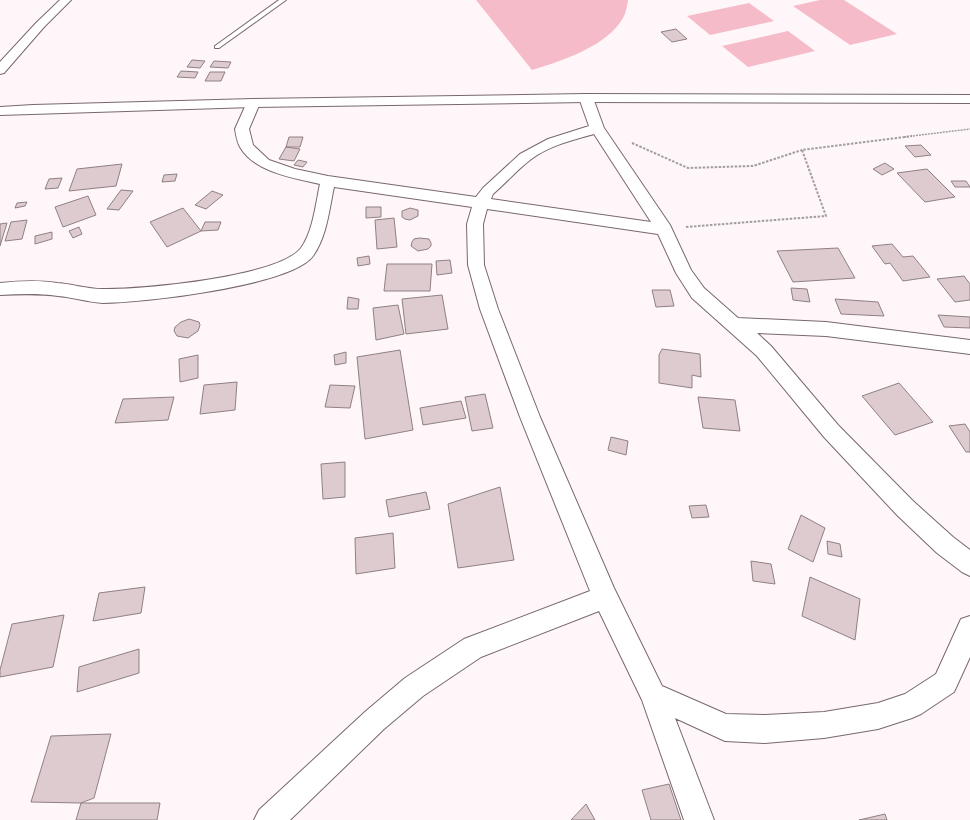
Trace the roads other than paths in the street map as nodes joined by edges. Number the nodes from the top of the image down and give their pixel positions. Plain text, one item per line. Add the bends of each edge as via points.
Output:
1 (66, 0) edge
2 (283, 0) edge
3 (218, 47) dead end
4 (0, 70) edge
5 (586, 98) junction
6 (970, 99) edge
7 (253, 103) junction
8 (0, 111) edge
9 (596, 128) junction
10 (328, 181) junction
11 (481, 202) junction
12 (664, 229) junction
13 (0, 289) edge
14 (735, 325) junction
15 (970, 347) edge
16 (970, 564) edge
17 (605, 597) junction
18 (970, 628) edge
19 (653, 695) junction
20 (269, 820) edge
21 (699, 820) edge

1 - 4 street
2 - 3 lane
5 - 6 street
5 - 7 street
5 - 9 street
7 - 8 street
7 - 10 street via 242,129 246,146 264,163 291,173
9 - 11 street via 553,142 525,157 488,191
9 - 12 street
10 - 11 street
10 - 13 street via 313,241 306,254 298,261 267,273 203,286 134,295 101,296 33,287
11 - 12 street
11 - 17 street via 475,224 476,265 489,309 530,417
12 - 14 street via 684,274 698,294
14 - 15 street via 826,329
14 - 16 street via 764,351 831,431 905,508
17 - 19 street
17 - 20 street via 473,648 414,686 374,720
18 - 19 street via 945,683 912,706 878,716 824,725 765,729 725,727
19 - 21 street

